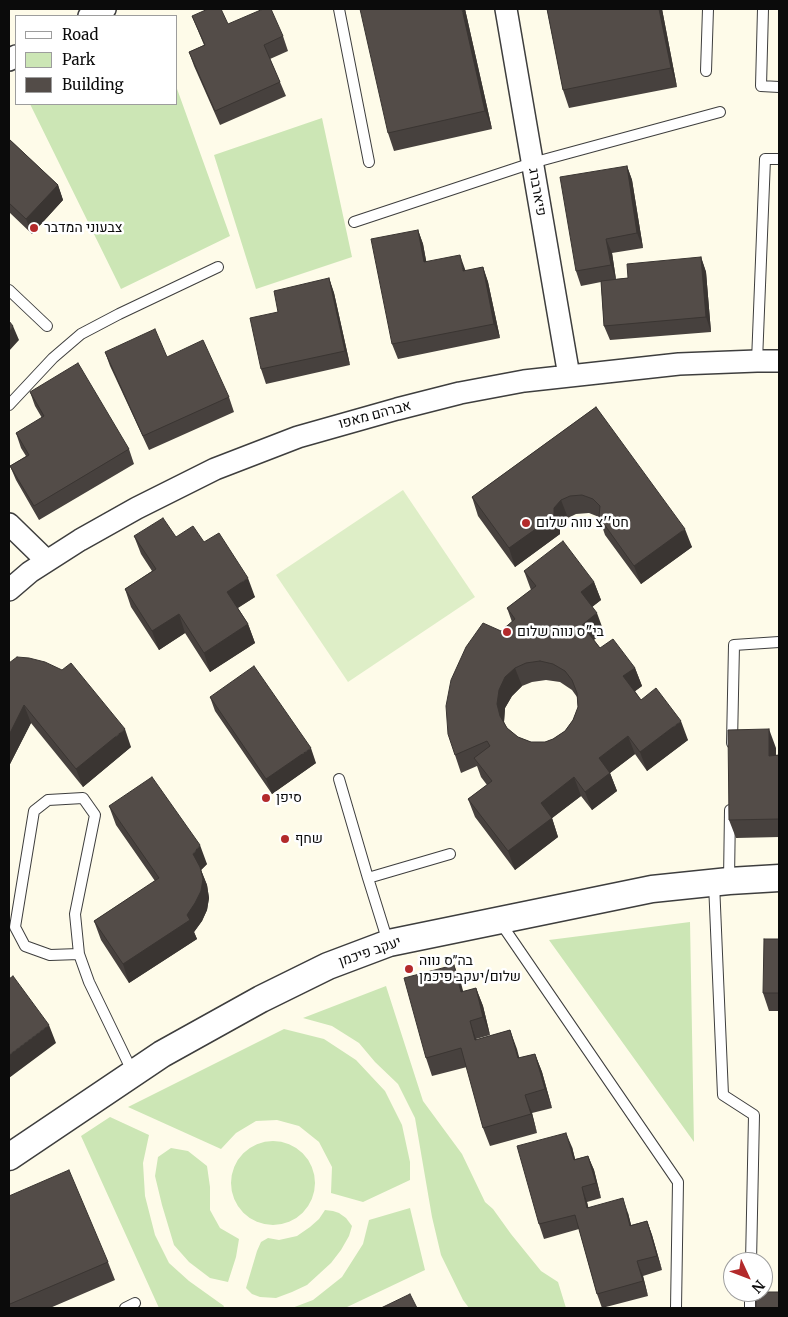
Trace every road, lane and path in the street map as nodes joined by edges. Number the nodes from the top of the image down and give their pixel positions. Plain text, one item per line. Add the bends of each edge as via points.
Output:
1 (105, 9) edge
2 (338, 9) edge
3 (506, 9) edge
4 (708, 9) edge
5 (763, 9) edge
6 (91, 15) edge
7 (706, 71) dead end
8 (779, 87) edge
9 (720, 112) dead end
10 (779, 159) edge
11 (369, 162) dead end
12 (532, 163) junction
13 (354, 222) dead end
14 (218, 267) dead end
15 (9, 290) edge
16 (47, 326) dead end
17 (756, 361) junction
18 (779, 362) edge
19 (569, 376) junction
20 (9, 405) edge
21 (9, 524) edge
22 (47, 561) junction
23 (9, 590) edge
24 (779, 642) edge
25 (732, 753) edge
26 (339, 779) dead end
27 (730, 802) edge
28 (450, 854) dead end
29 (368, 878) junction
30 (779, 878) edge
31 (721, 882) junction
32 (498, 920) junction
33 (388, 943) junction
34 (79, 954) junction
35 (133, 1074) junction
36 (9, 1157) edge
37 (751, 1252) edge
38 (135, 1304) dead end
39 (124, 1308) edge
40 (676, 1308) edge

1 - 6 street
2 - 11 lane
3 - 12 street, פיארברג
4 - 7 lane
5 - 8 lane via 761,86
9 - 12 lane
10 - 17 lane via 765,158
12 - 13 lane
12 - 19 street, פיארברג
14 - 20 lane via 81,334 52,358
15 - 16 lane
17 - 18 street, אברהם מאפו
17 - 19 street, אברהם מאפו via 680,364
19 - 22 street, אברהם מאפו via 460,393 298,437 207,473 138,508
21 - 22 street
22 - 23 street, אברהם מאפו
24 - 25 lane via 734,644
26 - 29 lane
27 - 31 lane
28 - 29 lane
29 - 33 lane
30 - 31 street, יעקב פיכמן
31 - 32 street, יעקב פיכמן via 652,889
31 - 37 lane via 723,1095 754,1115
32 - 33 street, יעקב פיכמן
32 - 40 lane via 678,1182
33 - 35 street, יעקב פיכמן via 328,966 261,999 162,1054
34 - 34 lane via 50,955 25,946 15,927 34,812 48,800 82,798 94,815 75,914
34 - 35 lane
35 - 36 street, יעקב פיכמן
38 - 39 lane

